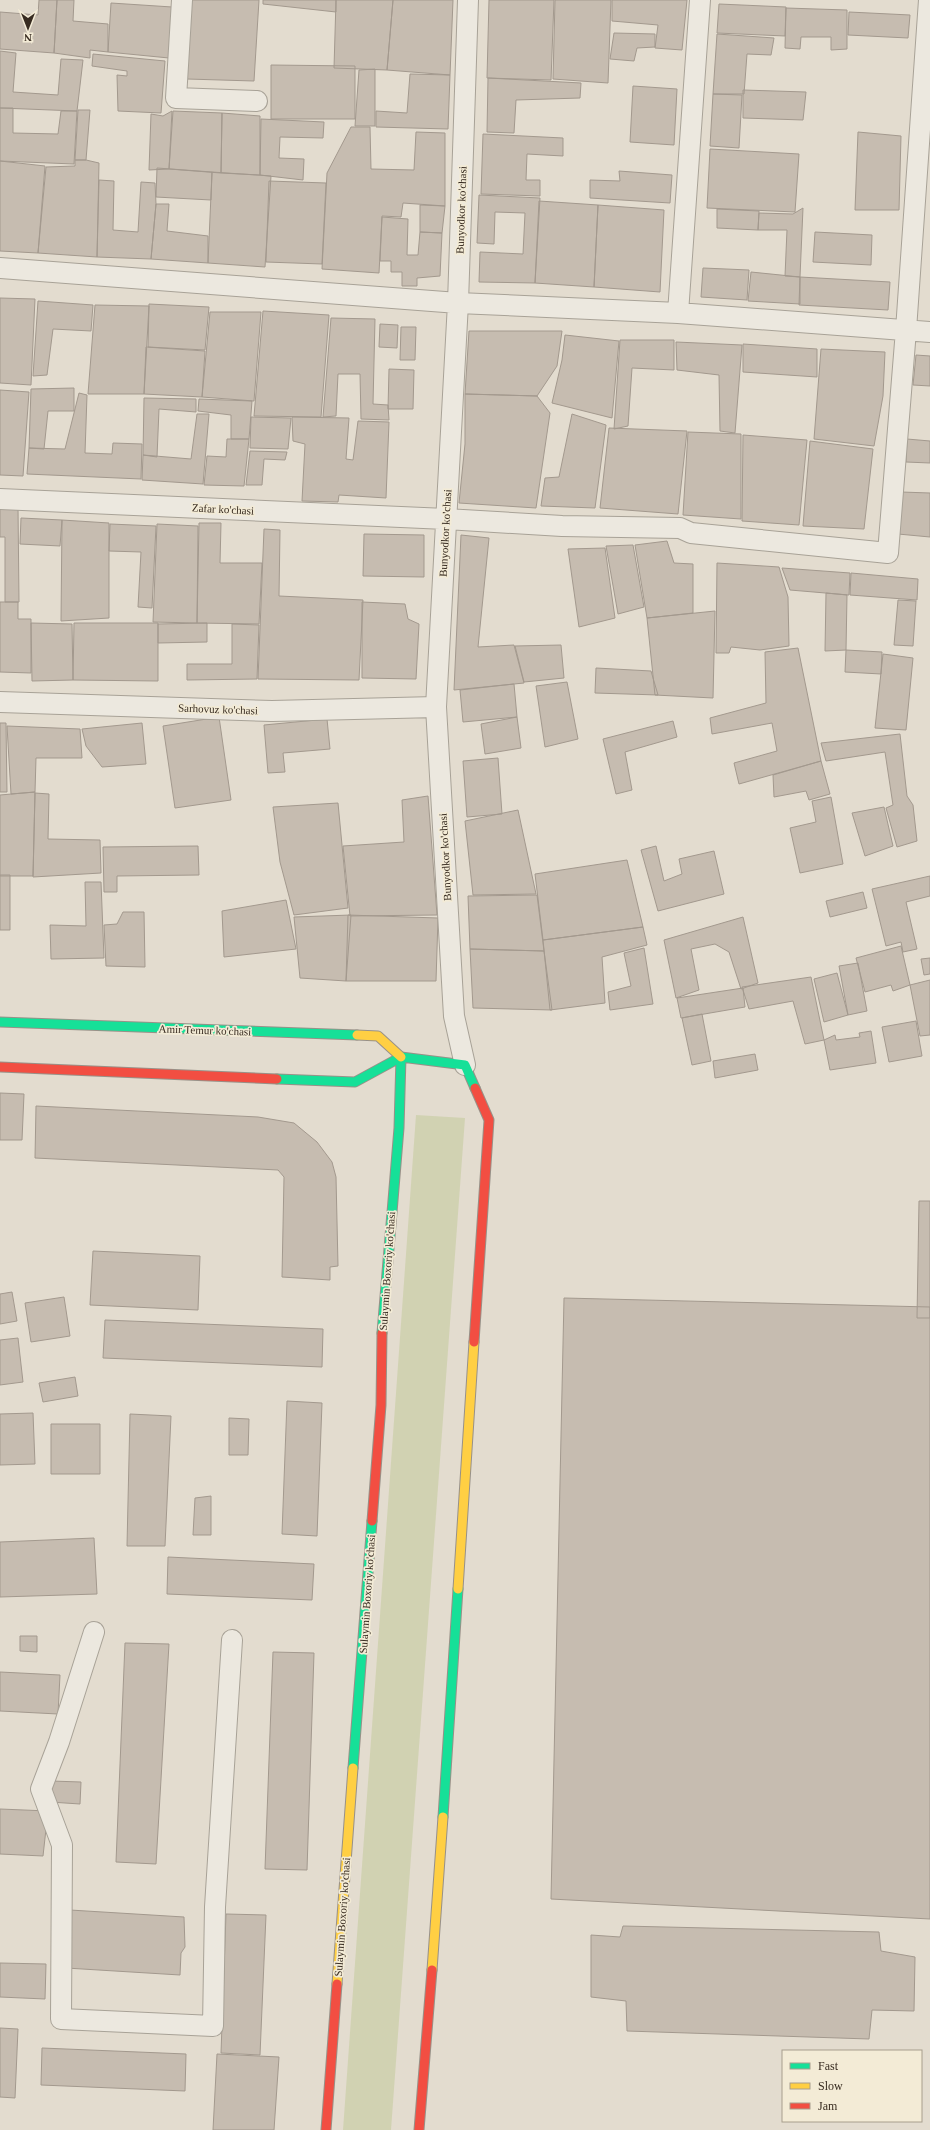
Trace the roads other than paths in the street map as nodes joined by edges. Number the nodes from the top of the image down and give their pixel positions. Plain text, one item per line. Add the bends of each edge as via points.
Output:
1 (182, 0) edge
2 (468, 0) edge
3 (700, 0) edge
4 (929, 0) edge
5 (257, 101) dead end
6 (0, 268) edge
7 (458, 303) junction
8 (678, 313) junction
9 (906, 330) junction
10 (930, 332) edge
11 (0, 498) edge
12 (446, 519) junction
13 (0, 702) edge
14 (436, 707) junction
15 (0, 1022) edge
16 (401, 1057) junction
17 (465, 1066) junction
18 (0, 1067) edge
19 (94, 1632) dead end
20 (232, 1640) dead end
21 (326, 2130) edge
22 (419, 2130) edge

1 - 5 street via 176,98
2 - 7 street, Bunyodkor ko'chasi
3 - 8 street
4 - 9 street
6 - 7 street
7 - 8 street
7 - 12 street, Bunyodkor ko'chasi
8 - 9 street
9 - 10 street
9 - 12 street, Zafar ko'chasi via 888,553 691,533 680,528 562,526
11 - 12 street, Zafar ko'chasi
12 - 14 street, Bunyodkor ko'chasi
13 - 14 street, Sarhovuz ko'chasi via 272,711
14 - 17 street, Bunyodkor ko'chasi via 454,1016
15 - 16 main road, Amir Temur ko'chasi via 378,1036
16 - 17 main road
16 - 18 main road via 355,1082
16 - 21 main road, Sulaymin Boxoriy ko'chasi via 399,1128 382,1321 381,1405
17 - 22 main road via 489,1120 489,1129 438,1898
19 - 20 street via 59,1742 41,1789 62,1846 61,2019 213,2026 215,1907

